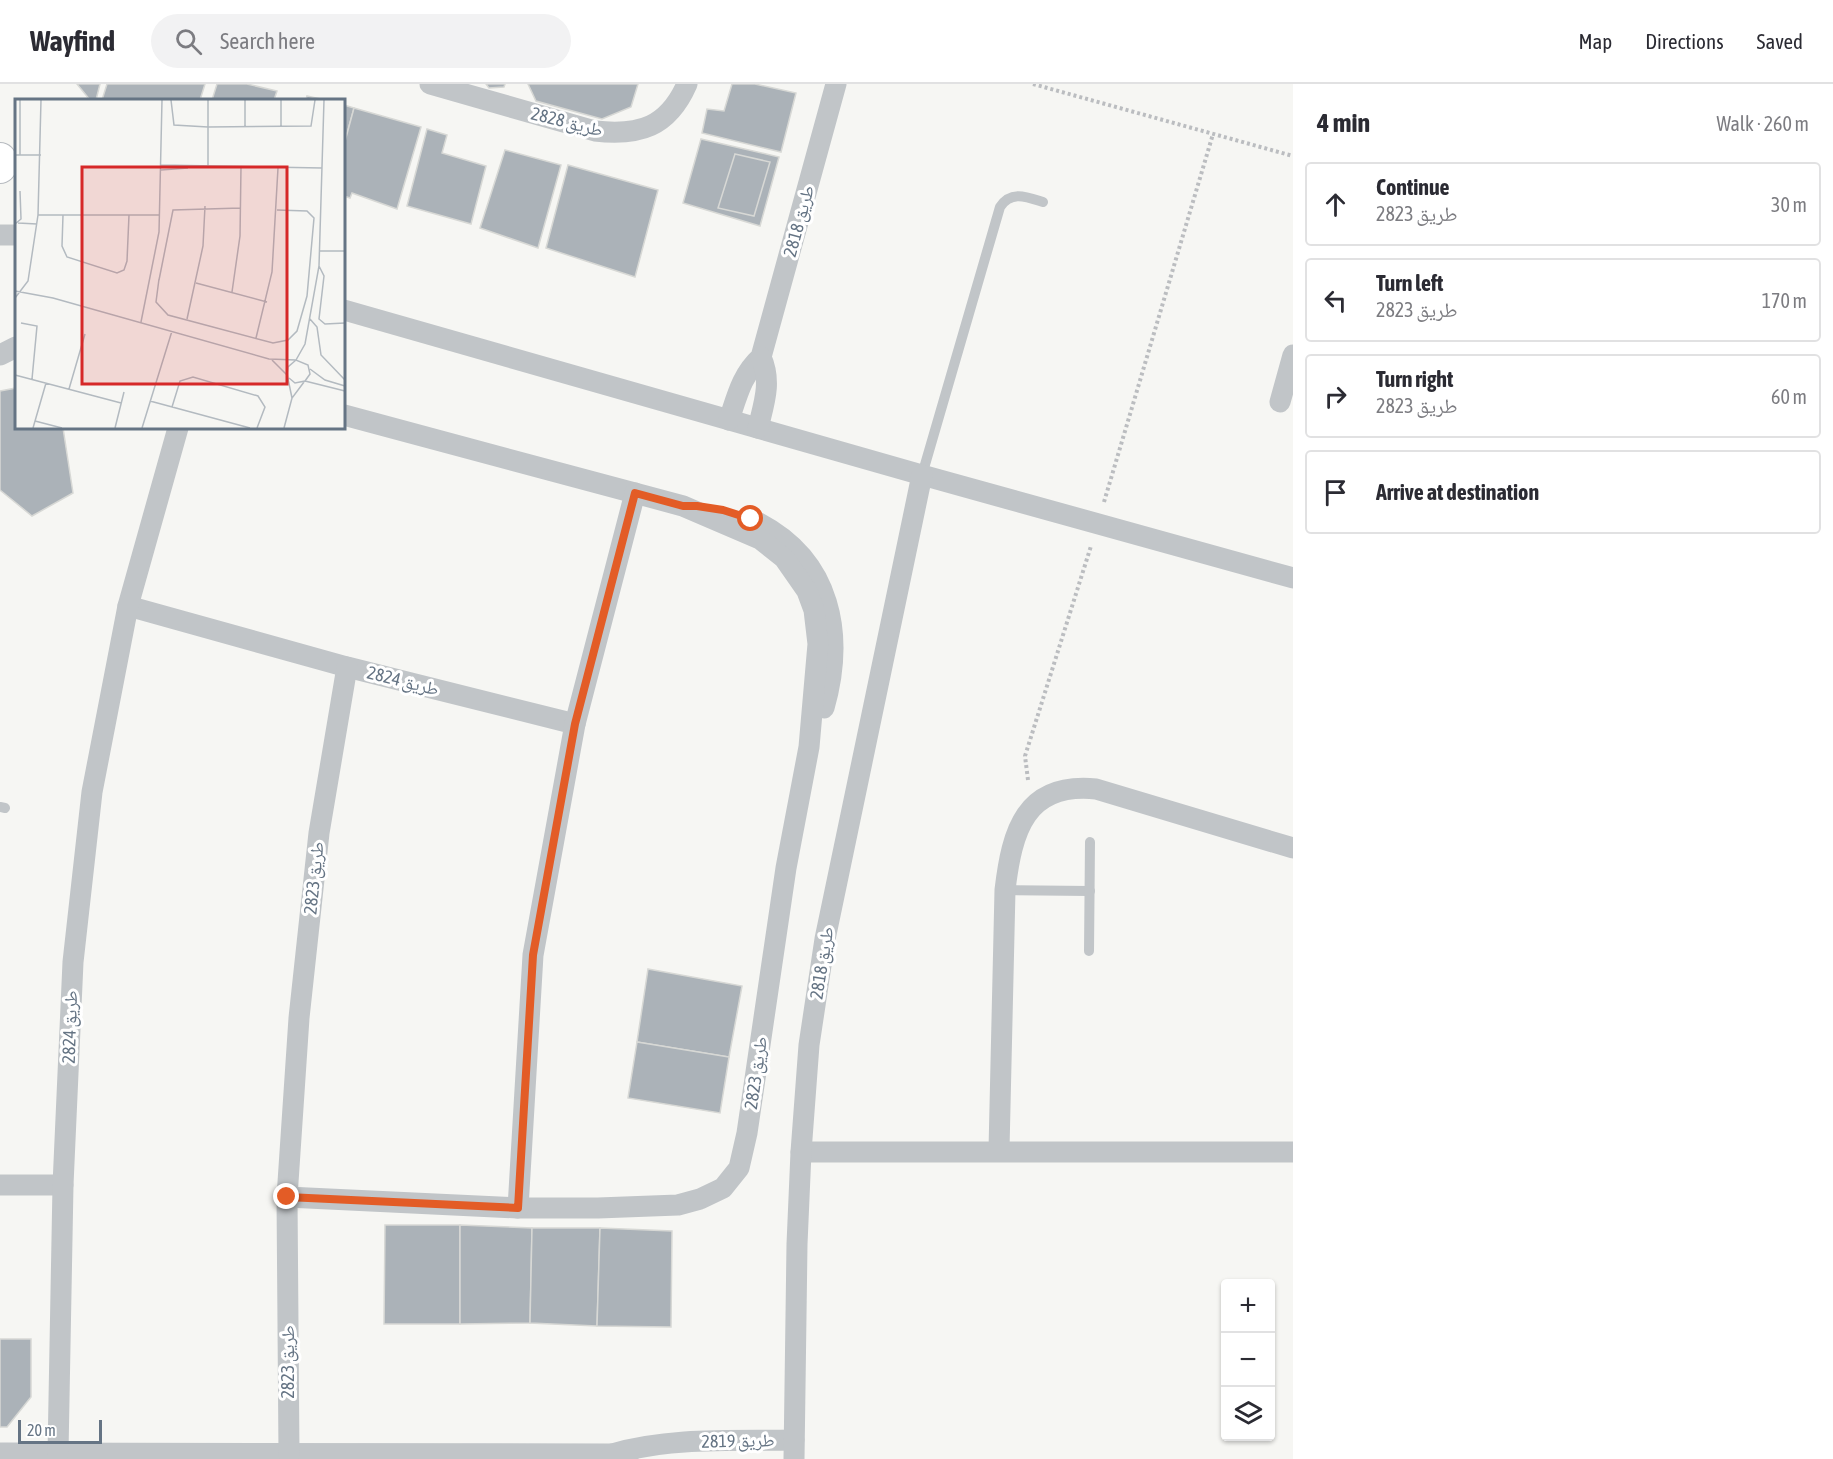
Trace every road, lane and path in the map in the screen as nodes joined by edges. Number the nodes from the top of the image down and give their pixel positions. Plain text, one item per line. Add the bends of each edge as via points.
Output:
1 (429, 84) edge
2 (687, 84) edge
3 (836, 84) edge
4 (1033, 84) edge
5 (1213, 134) junction
6 (0, 144) edge
7 (1293, 156) edge
8 (0, 159) edge
9 (0, 167) edge
10 (15, 168) edge
11 (1043, 202) dead end
12 (345, 310) edge
13 (15, 348) edge
14 (0, 355) edge
15 (1293, 355) edge
16 (761, 357) junction
17 (15, 361) edge
18 (0, 368) edge
19 (1280, 402) dead end
20 (345, 415) edge
21 (729, 420) junction
22 (758, 428) junction
23 (178, 429) edge
24 (922, 475) junction
25 (635, 493) junction
26 (1098, 524) junction
27 (1293, 578) edge
28 (128, 606) junction
29 (347, 667) junction
30 (575, 724) junction
31 (1031, 808) junction
32 (1090, 842) dead end
33 (1293, 848) edge
34 (1005, 890) junction
35 (1090, 891) junction
36 (1089, 951) dead end
37 (999, 1150) junction
38 (801, 1152) junction
39 (1293, 1152) edge
40 (0, 1185) edge
41 (63, 1185) junction
42 (287, 1197) junction
43 (518, 1208) junction
44 (794, 1450) edge
45 (0, 1453) edge
46 (58, 1453) junction
47 (289, 1454) junction
48 (498, 1457) edge
49 (620, 1457) edge

1 - 2 street, طريق 2828 via 595,131 619,134 642,129 663,118 679,101
3 - 16 street, طريق 2818
4 - 5 path
5 - 7 path
5 - 26 path
6 - 10 street
8 - 9 street
11 - 24 lane via 1018,195 1010,196 1000,207
12 - 21 street
13 - 14 street
15 - 19 street
16 - 21 street, طريق 2818 via 740,384
16 - 22 street, طريق 2818 via 766,368 767,391
17 - 18 street
20 - 25 street, طريق 2823
21 - 22 street
22 - 24 street
23 - 28 street, طريق 2824
24 - 26 street
24 - 38 street, طريق 2818 via 825,939 809,1045
25 - 30 street
25 - 43 street, طريق 2823 via 751,519 793,546 819,581 832,625 834,648 825,706 808,747 747,1133 738,1168 723,1188 678,1205
26 - 27 street
26 - 31 path via 1025,756
28 - 29 street, طريق 2824
28 - 41 street, طريق 2824 via 92,792 74,951
29 - 30 street, طريق 2824
29 - 42 street, طريق 2823 via 319,833 298,1018
30 - 43 street via 533,955
31 - 33 street via 1060,790 1096,789
31 - 34 street via 1015,838
32 - 35 lane
34 - 35 lane
34 - 37 street
35 - 36 lane
37 - 38 street
37 - 39 street
38 - 44 street, طريق 2818
40 - 41 street
41 - 46 street, طريق 2824
42 - 43 street, طريق 2823
42 - 47 street, طريق 2823
44 - 49 street, طريق 2819 via 658,1444 633,1448
45 - 46 street, طريق 2819
46 - 47 street, طريق 2819
47 - 48 street, طريق 2819
48 - 49 street, طريق 2819

